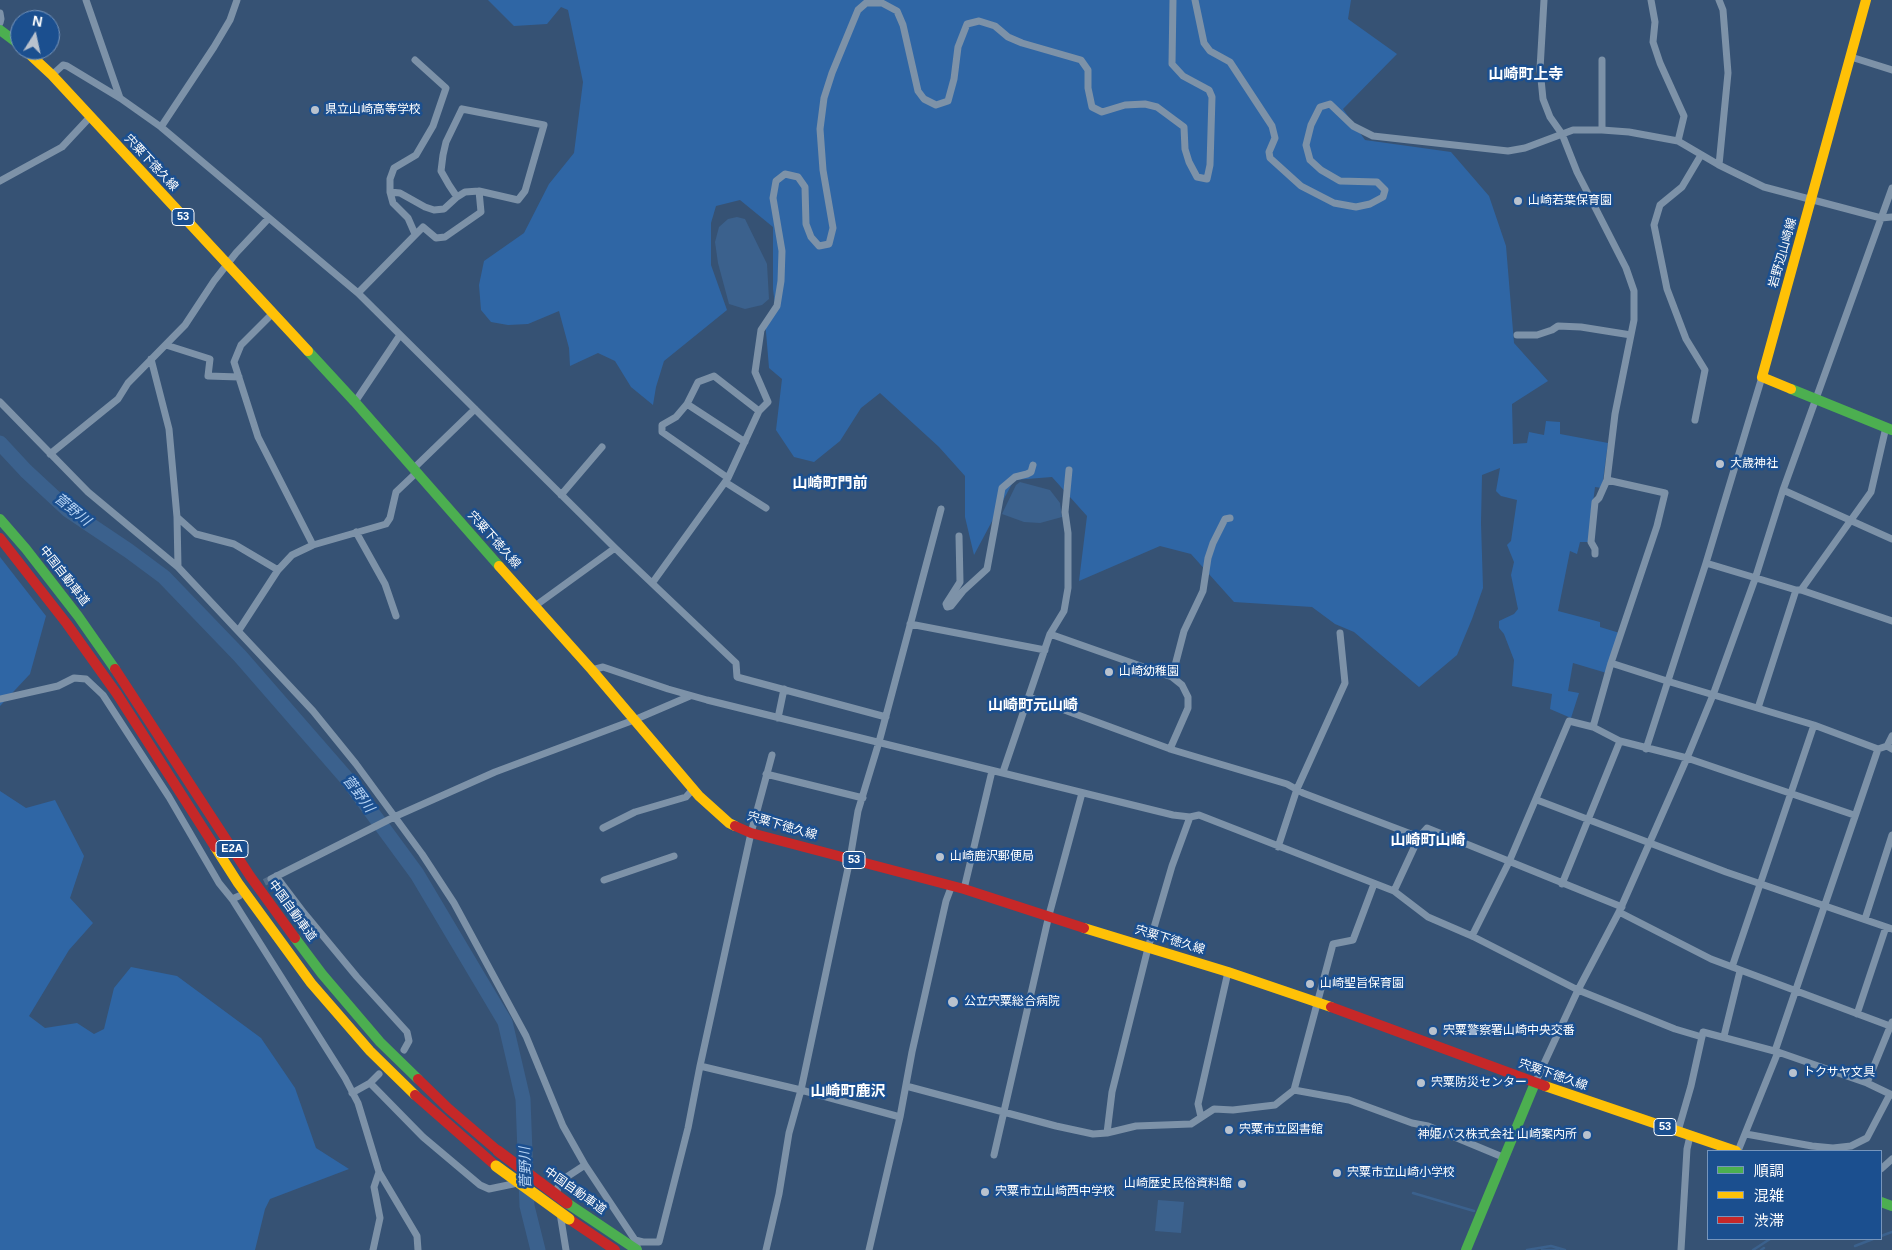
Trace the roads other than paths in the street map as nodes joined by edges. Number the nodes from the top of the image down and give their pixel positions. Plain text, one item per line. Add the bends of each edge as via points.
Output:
1 (86, 0) edge
2 (237, 0) edge
3 (1173, 0) edge
4 (1195, 0) edge
5 (1544, 0) edge
6 (1651, 0) edge
7 (1719, 0) edge
8 (1866, 0) edge
9 (0, 12) edge
10 (0, 23) edge
11 (1851, 57) junction
12 (36, 60) edge
13 (415, 60) dead end
14 (1602, 60) dead end
15 (1892, 70) edge
16 (52, 75) junction
17 (120, 98) junction
18 (90, 117) junction
19 (161, 127) junction
20 (1602, 130) junction
21 (1562, 134) junction
22 (1678, 141) junction
23 (1701, 155) junction
24 (1719, 165) junction
25 (0, 180) edge
26 (1892, 188) edge
27 (390, 192) junction
28 (479, 192) junction
29 (457, 197) junction
30 (1812, 200) junction
31 (1892, 217) edge
32 (1881, 218) junction
33 (268, 219) junction
34 (415, 234) junction
35 (227, 264) junction
36 (358, 294) junction
37 (272, 313) junction
38 (1517, 334) dead end
39 (400, 335) junction
40 (1631, 336) junction
41 (166, 345) junction
42 (151, 359) junction
43 (239, 377) junction
44 (1762, 377) junction
45 (1816, 400) junction
46 (0, 402) edge
47 (355, 402) junction
48 (687, 404) junction
49 (475, 409) junction
50 (759, 411) junction
51 (1695, 420) dead end
52 (1890, 427) edge
53 (745, 442) junction
54 (602, 447) dead end
55 (50, 454) junction
56 (1033, 465) dead end
57 (1069, 470) dead end
58 (414, 471) junction
59 (727, 480) junction
60 (1607, 480) junction
61 (1784, 490) junction
62 (561, 495) junction
63 (766, 508) dead end
64 (941, 509) dead end
65 (177, 517) junction
66 (0, 518) edge
67 (1230, 518) dead end
68 (1851, 520) junction
69 (356, 532) junction
70 (959, 536) dead end
71 (0, 538) edge
72 (1892, 539) edge
73 (312, 545) junction
74 (615, 548) junction
75 (1594, 554) dead end
76 (1706, 563) junction
77 (178, 567) junction
78 (278, 570) junction
79 (1755, 579) junction
80 (653, 582) junction
81 (1798, 590) junction
82 (535, 606) junction
83 (396, 616) dead end
84 (1892, 621) edge
85 (910, 624) junction
86 (239, 630) junction
87 (1340, 633) dead end
88 (1050, 634) junction
89 (1045, 650) junction
90 (1611, 663) junction
91 (592, 670) junction
92 (1172, 677) junction
93 (1667, 681) junction
94 (784, 689) junction
95 (1713, 695) junction
96 (690, 696) junction
97 (1029, 697) junction
98 (0, 699) edge
99 (1758, 708) junction
100 (886, 717) junction
101 (778, 718) junction
102 (634, 720) junction
103 (1814, 725) junction
104 (1593, 727) junction
105 (1892, 736) edge
106 (1620, 741) junction
107 (880, 742) junction
108 (1646, 748) junction
109 (1889, 748) edge
110 (1170, 749) junction
111 (1878, 749) junction
112 (772, 755) dead end
113 (1687, 758) junction
114 (992, 771) junction
115 (1003, 772) junction
116 (766, 774) junction
117 (693, 789) junction
118 (1297, 790) junction
119 (1082, 793) junction
120 (1791, 794) junction
121 (863, 798) junction
122 (1537, 800) junction
123 (1854, 816) junction
124 (394, 817) junction
125 (1190, 817) junction
126 (1588, 820) junction
127 (603, 828) dead end
128 (752, 833) junction
129 (1892, 835) edge
130 (1419, 837) junction
131 (1649, 844) junction
132 (1278, 847) junction
133 (674, 856) dead end
134 (850, 859) junction
135 (1509, 862) junction
136 (604, 880) dead end
137 (1374, 884) junction
138 (1562, 884) junction
139 (1761, 884) junction
140 (952, 886) junction
141 (964, 889) junction
142 (1394, 891) junction
143 (239, 896) dead end
144 (232, 899) junction
145 (1825, 905) junction
146 (1620, 910) junction
147 (1049, 915) junction
148 (1865, 919) junction
149 (1889, 928) edge
150 (1472, 936) junction
151 (1148, 948) junction
152 (1732, 967) junction
153 (1740, 971) junction
154 (1228, 972) junction
155 (1578, 990) junction
156 (1795, 992) junction
157 (1317, 1002) junction
158 (1857, 1014) junction
159 (1891, 1024) edge
160 (1724, 1036) junction
161 (1702, 1037) junction
162 (404, 1050) dead end
163 (1776, 1052) junction
164 (700, 1066) junction
165 (379, 1074) dead end
166 (370, 1083) junction
167 (1535, 1083) junction
168 (1867, 1083) junction
169 (906, 1086) junction
170 (801, 1090) junction
171 (1294, 1090) junction
172 (352, 1093) junction
173 (1891, 1094) edge
174 (1003, 1112) junction
175 (900, 1117) junction
176 (1200, 1117) junction
177 (1678, 1131) junction
178 (1107, 1133) junction
179 (1746, 1134) junction
180 (1690, 1136) junction
181 (1734, 1150) edge
182 (1738, 1150) edge
183 (994, 1155) dead end
184 (1505, 1158) junction
185 (1892, 1159) edge
186 (585, 1165) junction
187 (1882, 1167) edge
188 (379, 1172) junction
189 (514, 1184) dead end
190 (630, 1246) edge
191 (373, 1250) edge
192 (418, 1250) edge
193 (566, 1250) edge
194 (766, 1250) edge
195 (869, 1250) edge
196 (1466, 1250) edge
197 (1681, 1250) edge

1 - 17 street
2 - 19 street via 230,20 214,47
3 - 50 street via 1172,64 1183,76 1209,90 1212,97 1207,179 1197,177 1189,162 1184,127 1157,107 1125,105 1102,112 1092,107 1088,70 1081,60 1022,43 995,26 979,21 967,24 958,47 948,101 936,105 924,99 918,91 897,11 882,2 866,3 858,10 824,98 820,129 833,228 829,244 819,246 811,237 806,224 805,187 798,178 785,174 776,181 773,198 782,251 781,281 777,306 761,330 755,372 768,402
4 - 21 street via 1204,43 1210,51 1230,62 1272,126 1275,138 1270,158 1301,186 1334,203 1356,207 1370,204 1383,197 1385,190 1378,182 1340,181 1310,160 1306,145 1320,107 1330,104 1352,126 1373,136 1508,151
5 - 21 street via 1540,69 1543,99
6 - 22 street via 1656,22 1653,42 1684,116
7 - 24 street via 1723,10 1728,73
8 - 11 main road, 岩野辺山崎線
9 - 10 street
11 - 15 street
11 - 30 main road, 岩野辺山崎線
12 - 16 main road, 宍粟下徳久線 / 53
13 - 27 street via 446,88 433,126 416,155 394,168
14 - 20 street
16 - 17 street via 63,65 67,66
16 - 18 main road, 宍粟下徳久線 / 53
17 - 19 street
18 - 25 street via 62,147
18 - 35 main road, 宍粟下徳久線 / 53
19 - 33 street
20 - 21 street via 1573,130
20 - 22 street
21 - 40 street via 1634,291
22 - 23 street
23 - 24 street
23 - 51 street via 1682,187 1660,205 1654,225 1667,289 1686,338 1705,370
24 - 30 street via 1764,187
26 - 32 street
27 - 29 street via 400,193 434,210 444,209
27 - 34 street via 393,204 408,218
28 - 29 street via 465,192
28 - 29 street via 518,200 525,190 544,124 462,109 446,142 441,171
28 - 34 street via 481,212 445,237 436,238 423,227
30 - 32 street
30 - 44 main road, 岩野辺山崎線
31 - 32 street
32 - 45 street
33 - 35 street
33 - 36 street
34 - 36 street
35 - 37 main road, 宍粟下徳久線 / 53
35 - 41 street via 185,325
36 - 39 street
37 - 43 street via 240,345 234,362
37 - 47 main road, 宍粟下徳久線 / 53
38 - 40 street via 1537,335 1558,326
39 - 47 street
39 - 49 street
40 - 60 street via 1615,414
41 - 42 street
41 - 43 street via 210,359 208,376
42 - 55 street via 118,399
42 - 65 street via 169,429
43 - 73 street via 258,437
44 - 45 main road
44 - 76 street
45 - 52 main road
45 - 61 street
46 - 55 street
47 - 58 main road, 宍粟下徳久線 / 53
48 - 50 street via 698,382 714,376
48 - 53 street
48 - 59 street via 676,417 662,425 662,432
49 - 58 street
49 - 62 street
50 - 53 street
52 - 68 street via 1871,492
53 - 59 street
54 - 62 street
55 - 77 street via 88,492
56 - 70 street via 1031,472 1015,477 1002,488 987,569 947,607 960,582
57 - 88 street via 1065,512 1068,588 1064,611
58 - 69 street via 396,492 386,524
58 - 82 main road, 宍粟下徳久線 / 53
59 - 63 street
59 - 80 street
60 - 75 street via 1595,502 1591,542
60 - 90 street via 1665,493
61 - 68 street
61 - 79 street
62 - 74 street
64 - 85 street
65 - 77 street
65 - 78 street via 196,534 234,544
66 - 190 main road, 中国自動車道 / E2A, bridge via 78,616 250,876 322,974 380,1042 498,1151
67 - 92 street via 1225,519 1213,543 1203,591 1184,631
68 - 72 street
68 - 81 street
69 - 73 street
69 - 83 street via 385,584
71 - 190 main road, E2A, bridge via 117,694 238,883 311,983 370,1051 496,1166 569,1219
73 - 78 street via 292,555
74 - 80 street
74 - 82 street
76 - 79 street
76 - 93 street
77 - 86 street
78 - 86 street
79 - 81 street
79 - 95 street
80 - 94 street via 736,663 737,677
81 - 84 street
81 - 99 street
82 - 91 main road, 宍粟下徳久線 / 53
85 - 89 street
85 - 100 street
86 - 124 street via 313,711
87 - 118 street via 1345,683
88 - 89 street
88 - 92 street
89 - 97 street
90 - 93 street
90 - 104 street
91 - 96 street via 603,667
91 - 102 main road, 宍粟下徳久線 / 53
92 - 110 street via 1182,685 1188,697 1188,708
93 - 95 street
93 - 108 street
94 - 100 street
94 - 101 street
95 - 99 street
95 - 113 street
96 - 101 street
96 - 102 street
97 - 110 street
97 - 115 street
98 - 144 street via 58,686 74,678 86,679 103,695
99 - 103 street
100 - 107 street
101 - 107 street
102 - 117 main road, 宍粟下徳久線 / 53
102 - 124 street via 495,772
103 - 111 street
103 - 120 street
104 - 106 street
104 - 122 street via 1569,721
105 - 109 street
106 - 108 street
106 - 126 street
107 - 114 street
107 - 121 street
108 - 113 street
109 - 111 street
110 - 118 street
111 - 123 street
112 - 116 street
113 - 120 street
113 - 131 street
114 - 115 street
114 - 141 street
115 - 119 street
116 - 121 street
116 - 128 street
117 - 127 street via 686,797 635,812
117 - 128 main road, 宍粟下徳久線 / 53 via 719,816
118 - 130 street
118 - 132 street
119 - 125 street
119 - 147 street
120 - 123 street
120 - 139 street
121 - 134 street
122 - 126 street
122 - 135 street
123 - 145 street
124 - 162 street via 274,877 406,1032 409,1042
124 - 186 street via 454,903 526,1036 563,1126
125 - 132 street via 1199,815
125 - 151 street
126 - 131 street
126 - 138 street
128 - 134 main road, 宍粟下徳久線 / 53
128 - 164 street
129 - 148 street
130 - 135 street via 1427,828
130 - 142 street
131 - 139 street
131 - 146 street
132 - 137 street
133 - 136 street
134 - 140 main road, 宍粟下徳久線 / 53
134 - 170 street
135 - 138 street
135 - 150 street
137 - 142 street
137 - 157 street via 1352,940 1333,944
138 - 146 street
139 - 145 street
139 - 152 street
140 - 141 main road, 宍粟下徳久線 / 53
140 - 169 street
141 - 147 main road, 宍粟下徳久線 / 53
142 - 150 street via 1428,917
143 - 144 street
144 - 172 street
145 - 148 street
145 - 156 street
146 - 152 street via 1689,949
146 - 155 street
147 - 151 main road, 宍粟下徳久線 / 53
147 - 174 street
148 - 149 street
149 - 158 street
150 - 155 street
151 - 154 main road, 宍粟下徳久線 / 53
151 - 178 street via 1112,1092
152 - 153 street
153 - 156 street
153 - 160 street
154 - 157 main road, 宍粟下徳久線 / 53
154 - 176 street via 1198,1104
155 - 161 street
155 - 167 street
156 - 158 street
156 - 163 street
157 - 167 main road, 宍粟下徳久線 / 53
157 - 171 street
158 - 159 street
159 - 168 street
160 - 161 street via 1703,1032
160 - 163 street
161 - 177 street
163 - 168 street
163 - 179 street
164 - 170 street
164 - 190 street via 659,1242
165 - 166 street
166 - 172 street
166 - 189 street via 422,1137 480,1185 489,1190
167 - 177 main road, 宍粟下徳久線 / 53
167 - 184 main road
168 - 173 street
169 - 174 street
169 - 175 street
170 - 175 street
170 - 194 street via 789,1133
171 - 176 street via 1275,1105 1214,1109
171 - 184 street via 1349,1100 1428,1126
172 - 188 street
173 - 179 street via 1867,1138 1851,1146 1833,1148
174 - 178 street via 1093,1134
174 - 183 street
175 - 195 street
176 - 178 street via 1191,1124 1136,1126
177 - 180 main road, 宍粟下徳久線 / 53
179 - 182 street
180 - 181 main road, 宍粟下徳久線 / 53
180 - 197 street
184 - 196 main road
185 - 187 street
186 - 190 street
186 - 193 street via 562,1180 557,1189
188 - 191 street via 374,1187 380,1218
188 - 192 street via 417,1236

